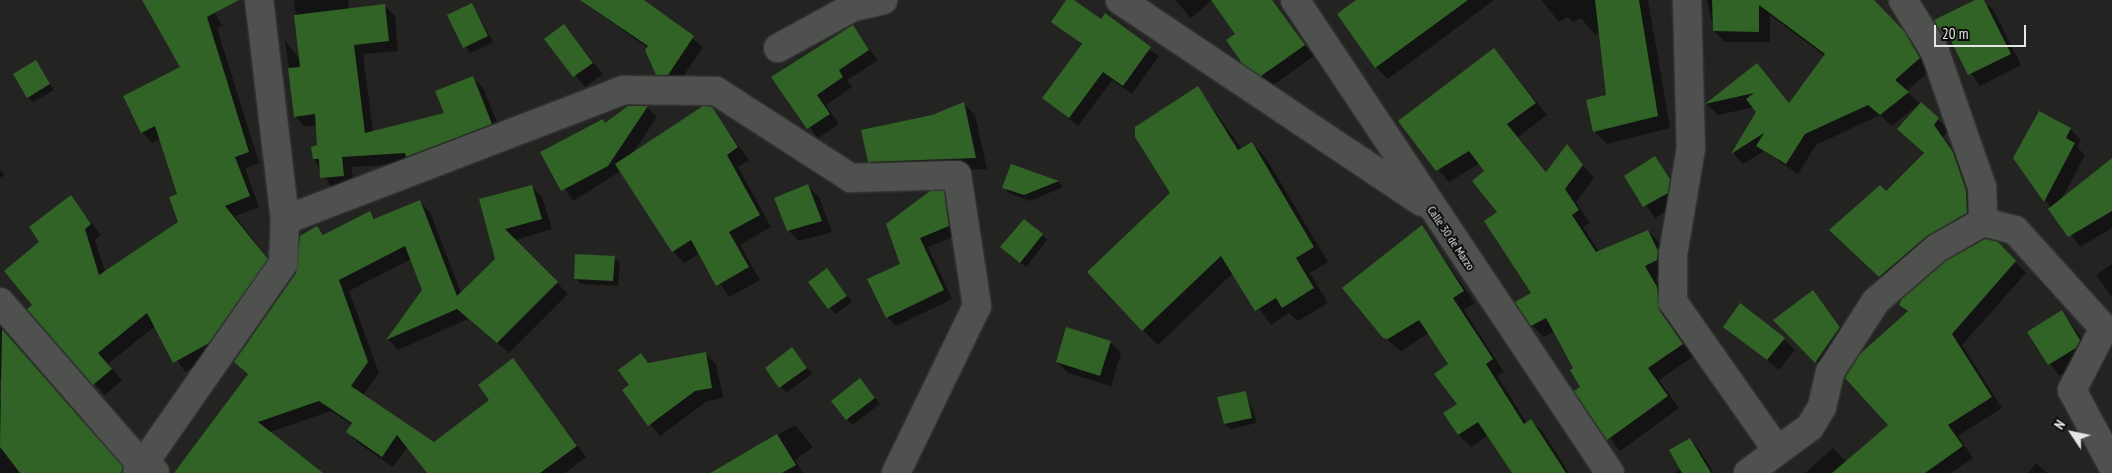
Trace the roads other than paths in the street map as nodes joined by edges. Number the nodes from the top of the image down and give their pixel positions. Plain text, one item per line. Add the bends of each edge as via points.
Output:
1 (259, 0) edge
2 (883, 0) edge
3 (1120, 0) edge
4 (1686, 0) edge
5 (1903, 0) edge
6 (1300, 2) edge
7 (778, 48) dead end
8 (1430, 208) junction
9 (285, 220) junction
10 (1983, 222) junction
11 (0, 302) edge
12 (2108, 327) edge
13 (1778, 450) junction
14 (2112, 466) edge
15 (145, 470) edge
16 (896, 473) edge
17 (1610, 473) edge
18 (1748, 473) edge

1 - 9 street
2 - 7 street via 853,7
3 - 8 street
4 - 13 street via 1691,148 1672,254 1673,302
5 - 10 street via 1936,52 1982,187
6 - 8 street, Calle 30 de Marzo
8 - 17 street, Calle 30 de Marzo
9 - 15 street via 281,269
9 - 16 street via 598,96 640,89 716,91 851,178 958,175 977,306
10 - 12 street via 2015,230
10 - 13 street via 1937,248 1876,301 1830,372 1822,407 1810,427
11 - 15 street
12 - 14 street via 2072,390
13 - 18 street

